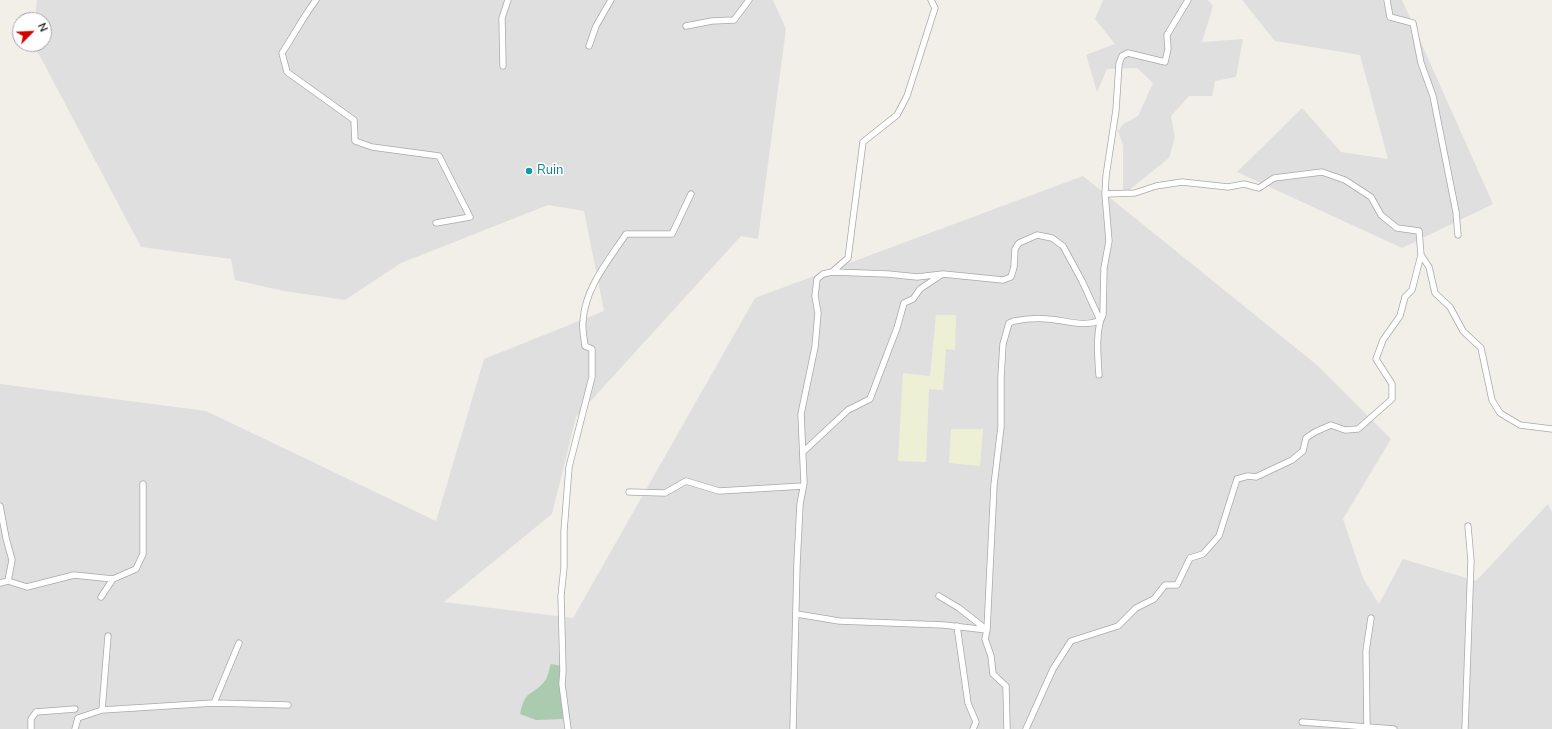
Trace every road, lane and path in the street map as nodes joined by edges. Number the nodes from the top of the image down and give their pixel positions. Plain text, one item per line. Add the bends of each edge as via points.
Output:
1 (316, 0) edge
2 (508, 0) edge
3 (611, 0) edge
4 (749, 0) edge
5 (931, 0) edge
6 (1188, 0) edge
7 (1387, 0) edge
8 (686, 26) dead end
9 (589, 46) dead end
10 (503, 66) dead end
11 (691, 194) dead end
12 (1105, 194) junction
13 (436, 224) dead end
14 (1458, 235) dead end
15 (1421, 255) junction
16 (832, 272) junction
17 (943, 274) junction
18 (1100, 320) junction
19 (1099, 375) dead end
20 (1552, 429) edge
21 (803, 452) junction
22 (143, 484) dead end
23 (803, 486) junction
24 (629, 492) dead end
25 (0, 506) edge
26 (1468, 526) dead end
27 (113, 579) junction
28 (8, 581) junction
29 (0, 583) edge
30 (939, 596) dead end
31 (101, 597) dead end
32 (797, 614) junction
33 (1371, 618) dead end
34 (957, 626) junction
35 (987, 630) junction
36 (108, 636) dead end
37 (239, 643) dead end
38 (214, 703) junction
39 (288, 705) dead end
40 (75, 709) dead end
41 (102, 710) junction
42 (1302, 722) dead end
43 (1367, 728) edge
44 (31, 729) edge
45 (75, 729) edge
46 (568, 729) edge
47 (793, 729) edge
48 (973, 729) edge
49 (1007, 729) edge
50 (1026, 729) edge
51 (1394, 729) edge
52 (1465, 729) edge

1 - 13 street via 301,19 298,29 282,53 286,72 354,120 355,141 372,147 439,156 470,217
2 - 10 street via 502,18
3 - 9 street via 596,26
4 - 8 street via 734,20
5 - 16 street via 935,8 907,96 897,115 863,142 848,258
6 - 12 street via 1167,35 1168,49 1165,62 1128,53 1122,56
7 - 14 street via 1390,17 1413,23 1421,63 1433,96 1456,212
11 - 46 street via 672,234 626,234 594,280 586,303 584,346 592,349 592,377 569,467 561,596 562,684
12 - 15 street via 1135,193 1156,186 1182,182 1228,187 1244,184 1259,188 1274,178 1322,172 1345,180 1371,197 1381,215 1397,228 1419,231
12 - 18 street via 1109,241 1104,268 1103,315
15 - 20 street via 1429,267 1435,293 1450,307 1463,331 1481,348 1492,400 1500,413 1520,425
15 - 50 street via 1412,290 1405,297 1400,316 1383,340 1376,359 1392,384 1392,400 1358,429 1345,430 1331,425 1306,438 1303,451 1292,460 1256,477 1237,479 1219,536 1203,554 1190,558 1177,585 1165,585 1154,599 1136,608 1118,626 1071,641 1053,669
16 - 17 street via 917,277
16 - 21 street via 817,279 815,347 801,414
17 - 18 street via 1003,280 1011,277 1015,249 1019,243 1037,235 1052,238 1063,246
17 - 21 street via 904,303 870,399 848,410
18 - 19 street
18 - 35 street via 1088,323 1046,318 1014,321 1009,323 1006,330 1001,377 1001,427 994,486
21 - 23 street
22 - 27 street via 142,554 136,569
23 - 24 street via 719,491 686,481 665,493
23 - 32 street via 800,504
25 - 28 street via 12,560
26 - 52 street via 1471,561
27 - 28 street via 74,575 27,586
27 - 31 street
28 - 29 street
30 - 35 street
32 - 34 street via 839,621
32 - 47 street
33 - 43 street via 1366,652
34 - 35 street
34 - 48 street via 968,703 976,722
35 - 49 street via 985,639 991,656 993,674 1006,686
36 - 41 street
37 - 38 street
38 - 39 street
38 - 41 street
40 - 44 street via 36,712 31,719
41 - 45 street via 78,718
42 - 43 street
43 - 51 street

